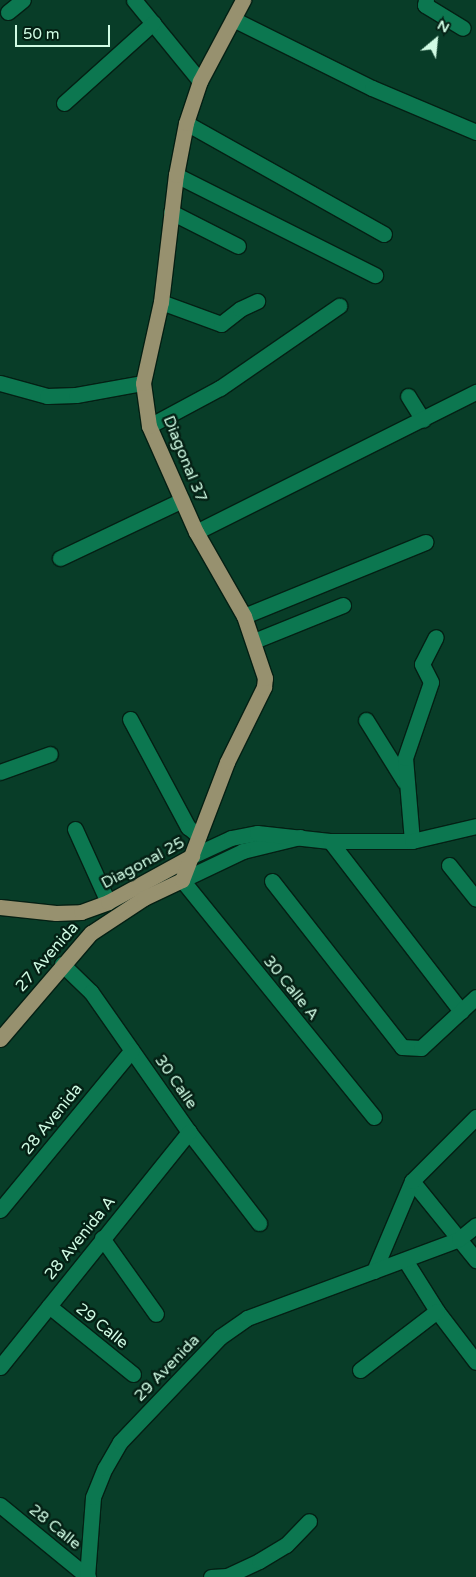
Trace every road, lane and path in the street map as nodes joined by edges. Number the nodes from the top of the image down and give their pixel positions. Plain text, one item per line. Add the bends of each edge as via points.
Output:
1 (22, 0) edge
2 (243, 0) edge
3 (426, 0) edge
4 (135, 1) edge
5 (8, 12) dead end
6 (233, 19) junction
7 (153, 23) junction
8 (463, 28) dead end
9 (200, 81) junction
10 (64, 103) dead end
11 (186, 123) junction
12 (476, 132) edge
13 (176, 175) junction
14 (171, 212) junction
15 (384, 234) dead end
16 (238, 246) dead end
17 (375, 275) dead end
18 (257, 301) dead end
19 (161, 302) junction
20 (339, 306) dead end
21 (0, 383) edge
22 (143, 383) junction
23 (476, 392) edge
24 (408, 396) dead end
25 (423, 420) junction
26 (150, 426) junction
27 (182, 500) junction
28 (196, 532) junction
29 (425, 542) dead end
30 (60, 558) dead end
31 (343, 605) dead end
32 (244, 616) junction
33 (436, 637) dead end
34 (254, 641) junction
35 (130, 719) dead end
36 (366, 720) dead end
37 (50, 754) dead end
38 (0, 772) edge
39 (404, 781) junction
40 (476, 826) edge
41 (75, 829) dead end
42 (198, 836) junction
43 (300, 837) junction
44 (330, 841) junction
45 (412, 841) junction
46 (192, 856) junction
47 (449, 865) dead end
48 (182, 880) junction
49 (272, 881) dead end
50 (476, 899) edge
51 (108, 902) junction
52 (0, 907) edge
53 (81, 912) junction
54 (91, 932) junction
55 (62, 964) junction
56 (476, 997) edge
57 (461, 1010) junction
58 (0, 1039) edge
59 (132, 1050) junction
60 (374, 1117) dead end
61 (476, 1117) edge
62 (189, 1132) junction
63 (412, 1181) junction
64 (0, 1210) edge
65 (259, 1223) dead end
66 (476, 1225) edge
67 (102, 1238) junction
68 (459, 1239) junction
69 (405, 1260) junction
70 (476, 1260) edge
71 (374, 1272) junction
72 (49, 1306) junction
73 (437, 1311) junction
74 (156, 1314) dead end
75 (476, 1362) edge
76 (0, 1367) edge
77 (360, 1370) dead end
78 (133, 1374) dead end
79 (0, 1504) edge
80 (309, 1521) dead end
81 (88, 1577) edge
82 (210, 1577) edge

1 - 5 street
2 - 6 main road, Diagonal 37
3 - 8 street via 425,5
4 - 7 street
6 - 9 main road, Diagonal 37
6 - 12 street via 372,88
7 - 9 street
7 - 10 street
9 - 11 main road, Diagonal 37
11 - 13 main road, Diagonal 37
11 - 15 street
13 - 14 main road, Diagonal 37
13 - 17 street
14 - 16 street
14 - 19 main road, Diagonal 37
18 - 19 street via 221,324
19 - 22 main road, Diagonal 37
20 - 26 street via 220,388
21 - 22 street via 47,396 76,395
22 - 26 main road, Diagonal 37
23 - 25 street
24 - 25 street
25 - 28 street
26 - 27 main road, Diagonal 37
27 - 28 main road, Diagonal 37
27 - 30 street
28 - 32 main road, Diagonal 37
29 - 32 street
31 - 34 street
32 - 34 main road, Diagonal 37
33 - 39 street via 422,664 431,682 426,705 410,738
34 - 42 main road, Diagonal 37 via 265,678 263,693 228,762
35 - 42 street via 188,827
36 - 39 street
37 - 38 street
39 - 45 street
40 - 45 street, Diagonal 25
41 - 51 street
42 - 46 main road, Diagonal 37
43 - 44 street, Diagonal 25
43 - 46 street, Diagonal 25 via 272,832 242,835
43 - 48 street, Diagonal 25 via 243,851
44 - 45 street, Diagonal 25
44 - 57 street
46 - 48 main road, Diagonal 37
46 - 51 main road, Diagonal 25
47 - 50 street
48 - 54 main road, 27 Avenida via 144,898
48 - 60 street, 30 Calle A
49 - 57 street via 402,1047 421,1048
51 - 53 main road, Diagonal 25
52 - 53 main road, Diagonal 25 via 56,913
53 - 54 main road
54 - 55 main road, 27 Avenida
55 - 58 main road, 27 Avenida
55 - 59 street, 30 Calle via 90,992
56 - 57 street
59 - 62 street, 30 Calle
59 - 64 street, 28 Avenida
61 - 63 street
62 - 65 street, 30 Calle
62 - 67 street, 28 Avenida A
63 - 68 street
63 - 71 street
66 - 68 street, 29 Avenida
67 - 72 street, 28 Avenida A
67 - 74 street
68 - 69 street, 29 Avenida
68 - 70 street
69 - 71 street, 29 Avenida
69 - 73 street
71 - 81 street, 29 Avenida via 247,1318 220,1337 120,1442 93,1497
72 - 76 street, 28 Avenida A
72 - 78 street, 29 Calle
73 - 75 street
73 - 77 street
79 - 81 street, 28 Calle
80 - 82 street via 286,1545 259,1561 227,1576

